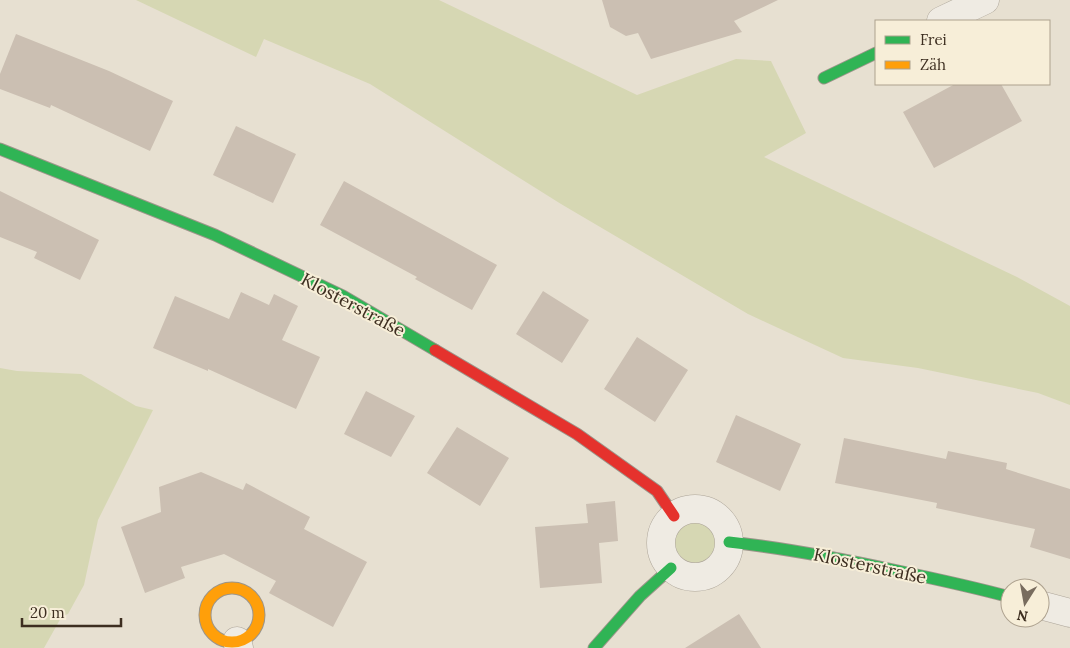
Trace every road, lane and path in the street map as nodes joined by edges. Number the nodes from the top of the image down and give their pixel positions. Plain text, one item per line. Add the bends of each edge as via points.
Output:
1 (984, 0) edge
2 (943, 20) edge
3 (875, 53) edge
4 (824, 78) dead end
5 (0, 149) edge
6 (674, 516) junction
7 (729, 542) junction
8 (671, 568) junction
9 (1000, 594) edge
10 (1050, 608) edge
11 (1070, 613) edge
12 (238, 645) edge
13 (594, 648) edge

1 - 2 street
3 - 4 street
5 - 6 street, Klosterstraße via 215,235 343,296 577,434 657,490
6 - 7 street via 687,509 711,513 727,530
6 - 8 street via 665,525 660,547
7 - 8 street via 723,563 704,576 692,577
7 - 9 street, Klosterstraße via 771,546 851,561
8 - 13 street via 640,596
10 - 11 street
12 - 12 street via 256,625 258,608 254,600 241,590 223,589 209,600 205,618 212,634

